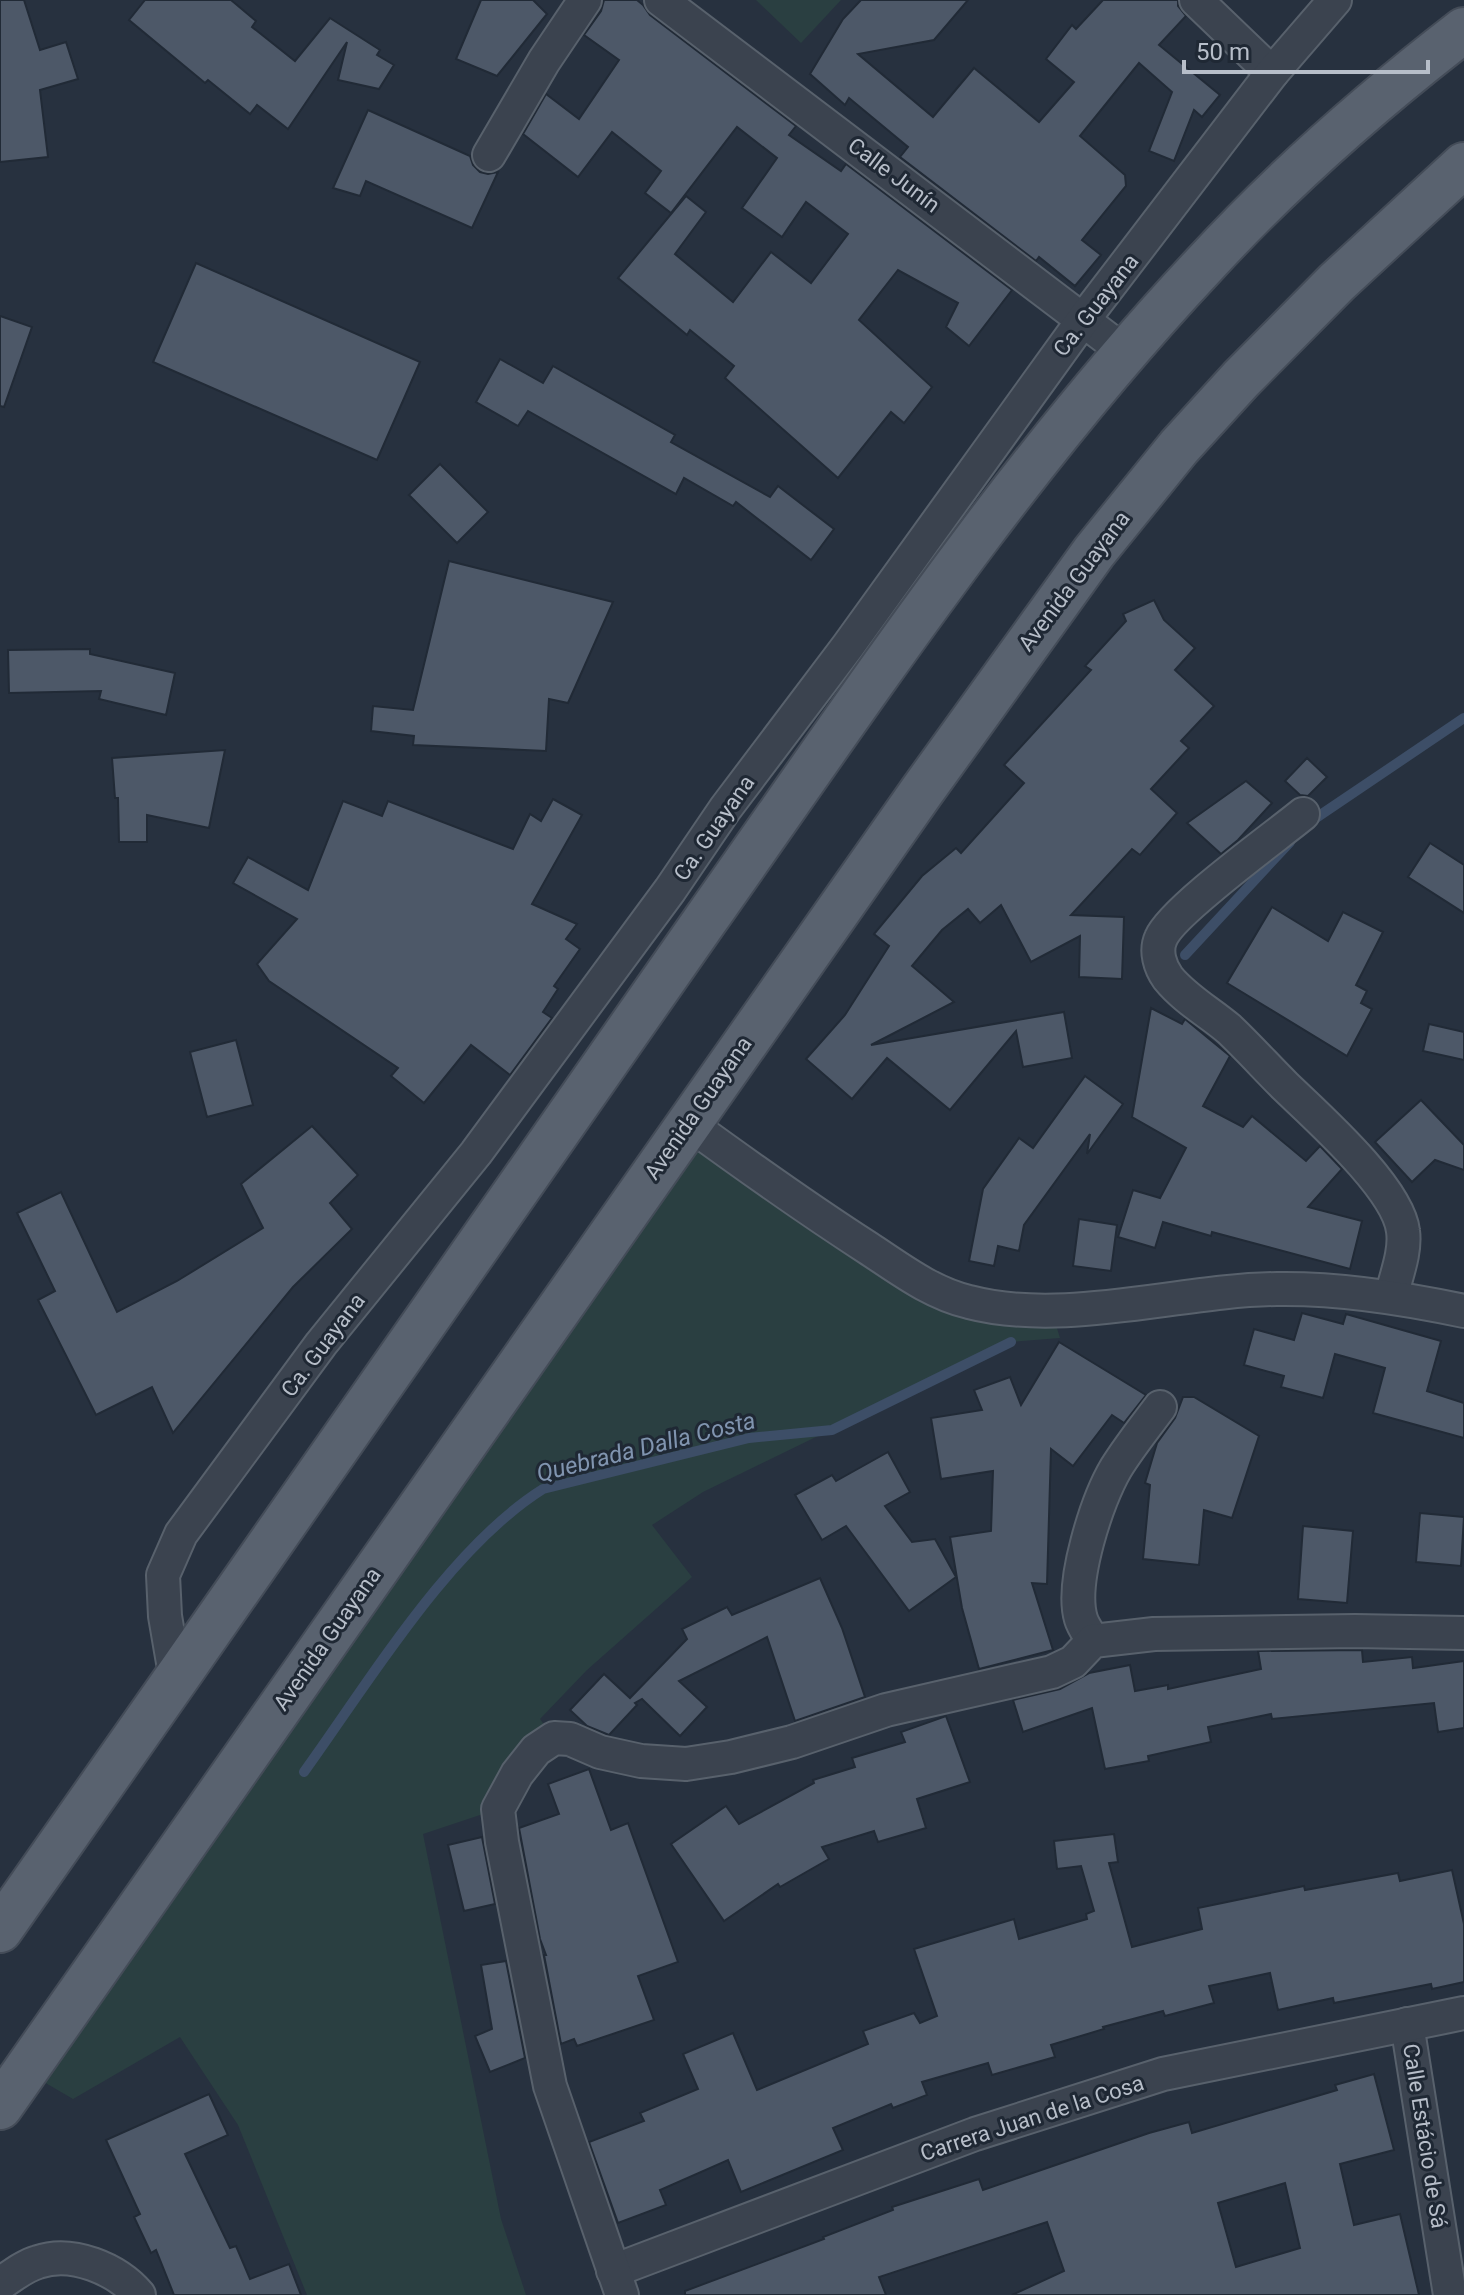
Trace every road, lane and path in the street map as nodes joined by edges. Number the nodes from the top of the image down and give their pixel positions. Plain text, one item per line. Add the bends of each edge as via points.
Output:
1 (585, 0) edge
2 (1196, 0) edge
3 (1335, 0) edge
4 (676, 4) edge
5 (1464, 30) edge
6 (1272, 73) junction
7 (489, 155) dead end
8 (1464, 165) edge
9 (1083, 320) junction
10 (1125, 352) junction
11 (1303, 814) dead end
12 (688, 1123) junction
13 (1391, 1297) junction
14 (1464, 1311) edge
15 (1160, 1407) dead end
16 (1464, 1633) edge
17 (1093, 1641) junction
18 (176, 1680) junction
19 (0, 1930) edge
20 (1464, 2013) edge
21 (1407, 2024) junction
22 (0, 2107) edge
23 (618, 2283) edge
24 (0, 2284) edge
25 (139, 2295) edge
26 (1450, 2295) edge

1 - 7 street
2 - 6 street
3 - 6 street, Ca. Guayana
4 - 9 street, Calle Junín
5 - 10 main road via 1279,190
6 - 9 street, Ca. Guayana
8 - 12 main road, Avenida Guayana via 1337,282 1179,447 1016,657
9 - 10 street, Calle Junín
9 - 18 street, Ca. Guayana via 476,1153 321,1344 181,1534 163,1575
10 - 18 main road via 939,588
11 - 13 street via 1177,916 1161,938 1158,957 1184,995 1263,1061 1339,1138 1396,1210 1403,1230 1402,1253
12 - 13 street via 903,1271 938,1292 970,1302 1051,1309 1276,1289
12 - 22 main road, Avenida Guayana
13 - 14 street
15 - 17 street via 1115,1469 1083,1559 1081,1619
16 - 17 street via 1154,1634
17 - 23 street via 1073,1662 1052,1672 886,1710 731,1757 686,1764 641,1761 554,1738 517,1774 498,1809 550,2086
18 - 19 main road
20 - 21 street, Carrera Juan de la Cosa
21 - 23 street, Carrera Juan de la Cosa via 1178,2071 975,2134
21 - 26 street, Calle Estácio de Sá
24 - 25 street via 37,2262 56,2258 88,2262 122,2278

